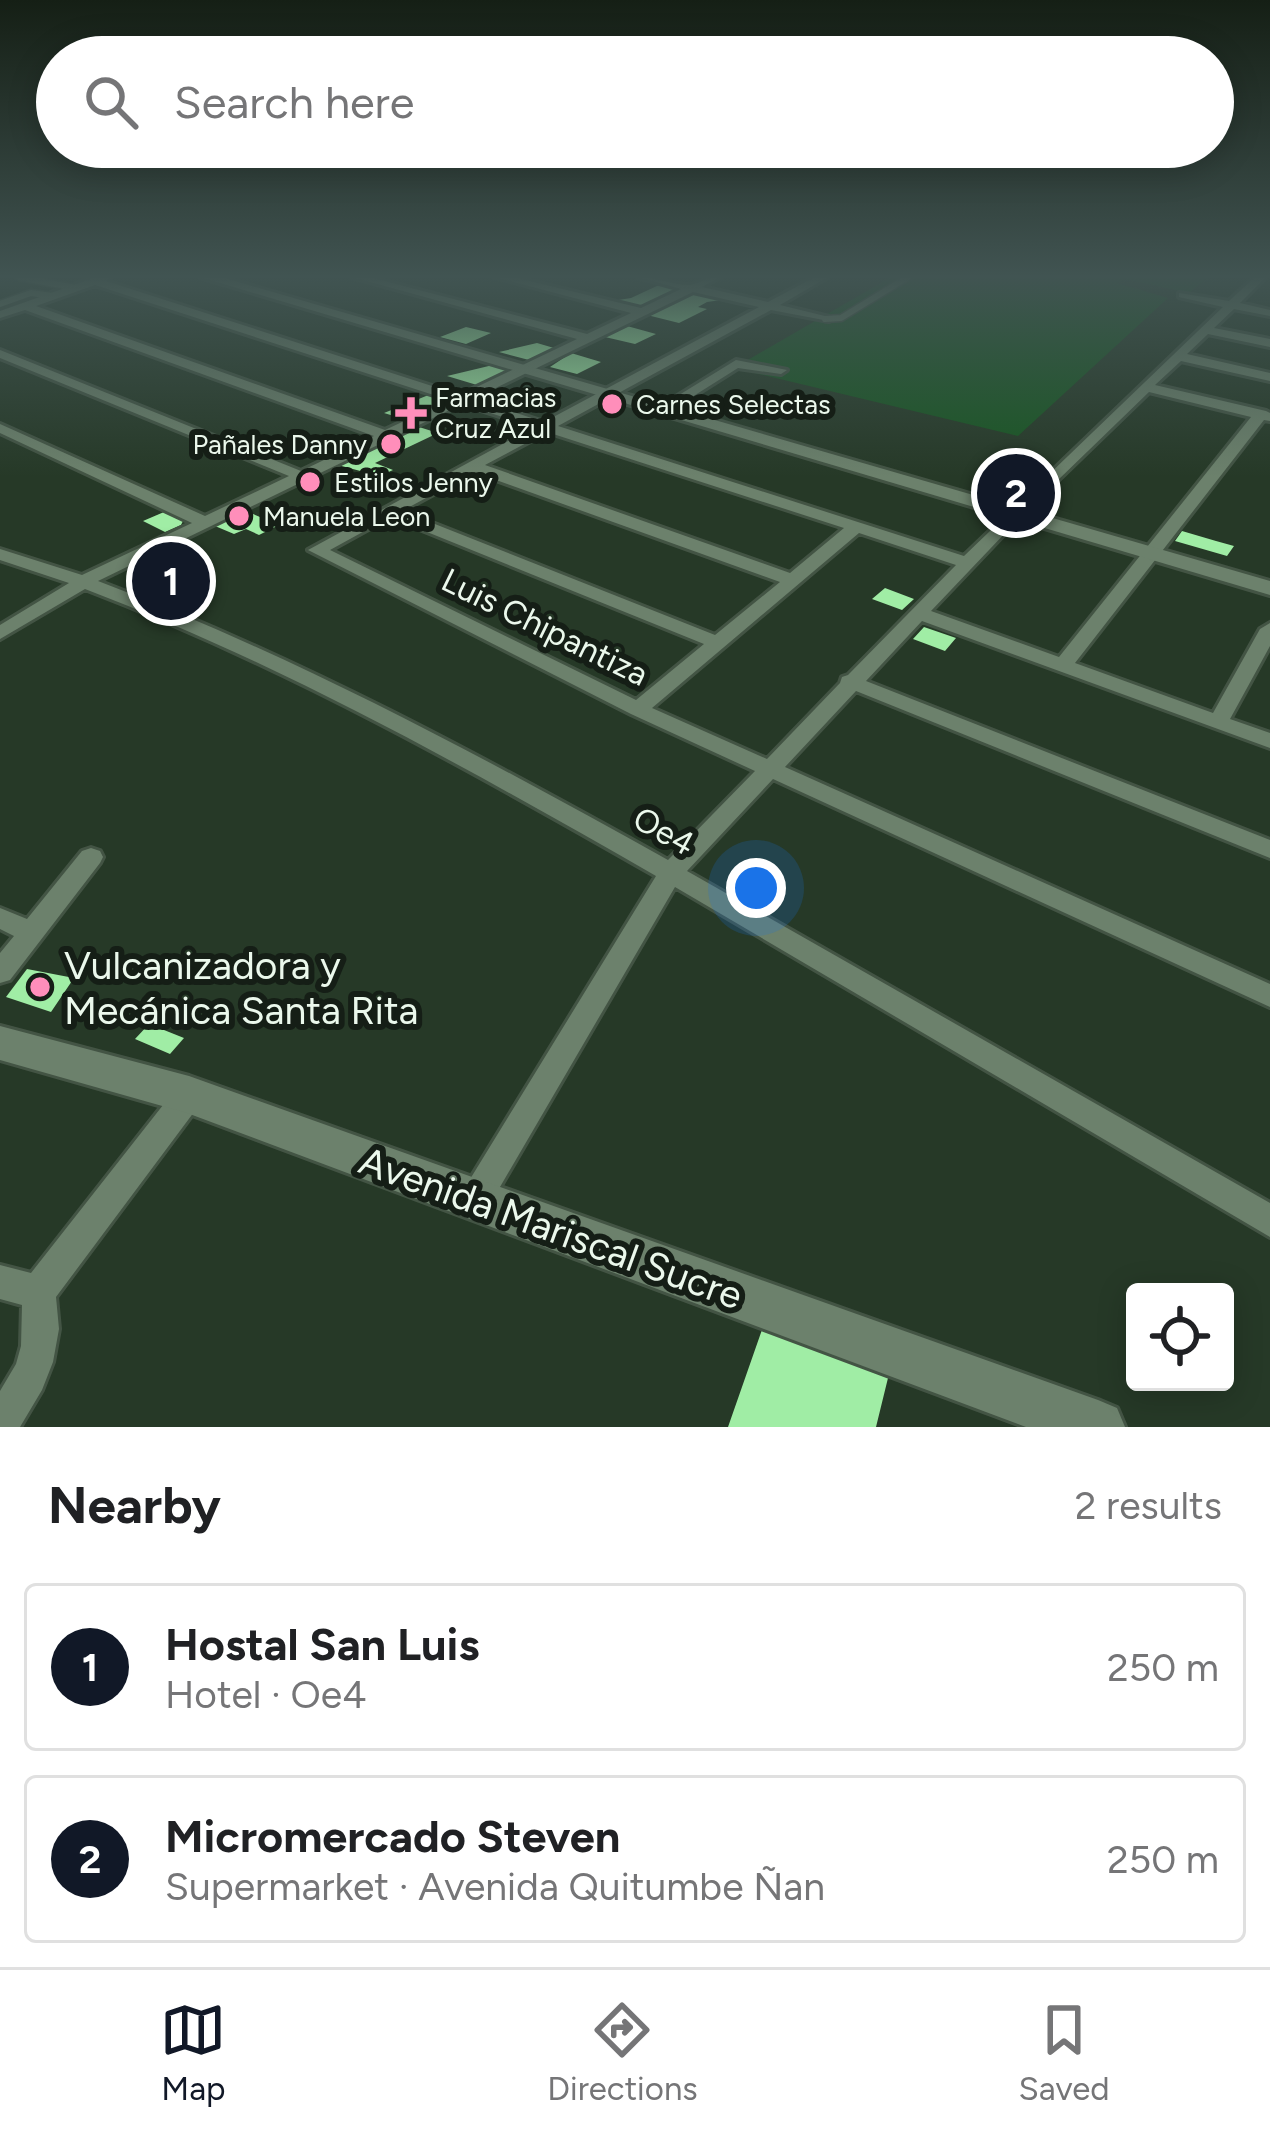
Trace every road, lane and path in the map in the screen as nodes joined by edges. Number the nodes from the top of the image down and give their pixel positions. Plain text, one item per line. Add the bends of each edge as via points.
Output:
1 (130, 344) edge
2 (295, 344) edge
3 (441, 344) edge
4 (447, 344) edge
5 (577, 344) edge
6 (699, 344) edge
7 (1191, 344) edge
8 (0, 354) edge
9 (1178, 356) junction
10 (527, 368) junction
11 (782, 370) dead end
12 (1270, 377) edge
13 (1145, 387) junction
14 (609, 392) junction
15 (462, 399) junction
16 (664, 408) junction
17 (1265, 416) edge
18 (546, 426) junction
19 (0, 428) edge
20 (385, 435) junction
21 (472, 466) junction
22 (301, 476) junction
23 (1018, 510) junction
24 (389, 511) junction
25 (204, 522) junction
26 (856, 527) junction
27 (1153, 550) junction
28 (0, 554) edge
29 (968, 562) junction
30 (86, 580) junction
31 (792, 580) junction
32 (1270, 584) edge
33 (918, 613) junction
34 (1270, 629) edge
35 (0, 633) edge
36 (717, 642) junction
37 (1063, 665) junction
38 (849, 681) junction
39 (638, 709) junction
40 (1218, 722) junction
41 (1270, 741) edge
42 (767, 767) junction
43 (1270, 849) edge
44 (91, 857) dead end
45 (670, 872) junction
46 (0, 918) edge
47 (32, 933) junction
48 (0, 972) edge
49 (1270, 996) edge
50 (0, 1043) edge
51 (188, 1095) junction
52 (475, 1200) junction
53 (1270, 1221) edge
54 (0, 1282) edge
55 (38, 1292) junction
56 (1012, 1412) edge
57 (0, 1423) edge
58 (1098, 1427) edge

1 - 20 street
2 - 15 street
3 - 10 street
4 - 10 street
5 - 10 street
6 - 14 street, Luis Chipantiza
7 - 9 street
8 - 22 street
9 - 12 street
9 - 13 street
10 - 14 street
10 - 15 street
11 - 16 street via 736,364
13 - 17 street
13 - 23 street
14 - 16 street
14 - 18 street, Luis Chipantiza
15 - 18 street
15 - 20 street
16 - 23 street
17 - 27 street
18 - 21 street, Luis Chipantiza
18 - 26 street
19 - 25 street
20 - 22 street
21 - 24 street, Luis Chipantiza
21 - 31 street
22 - 25 street
23 - 27 street
23 - 29 street
24 - 36 street
24 - 39 street, Luis Chipantiza via 317,550
25 - 30 street
26 - 29 street
26 - 31 street
27 - 32 street
27 - 37 street
28 - 30 street, Oe4
29 - 33 street
30 - 35 street
30 - 45 street, Oe4 via 390,718
31 - 36 street
33 - 37 street
33 - 38 street
34 - 40 street
36 - 39 street
37 - 40 street
38 - 42 street
38 - 43 street
39 - 42 street, Luis Chipantiza
40 - 41 street
42 - 45 street
42 - 49 street, Luis Chipantiza
44 - 47 street
45 - 52 street
45 - 53 street, Oe4
46 - 47 street
47 - 48 street
50 - 51 main road, Avenida Mariscal Sucre
51 - 52 main road, Avenida Mariscal Sucre
51 - 55 street
52 - 56 main road, Avenida Mariscal Sucre
54 - 55 street
55 - 57 street via 40,1357
56 - 58 main road, Avenida Mariscal Sucre

